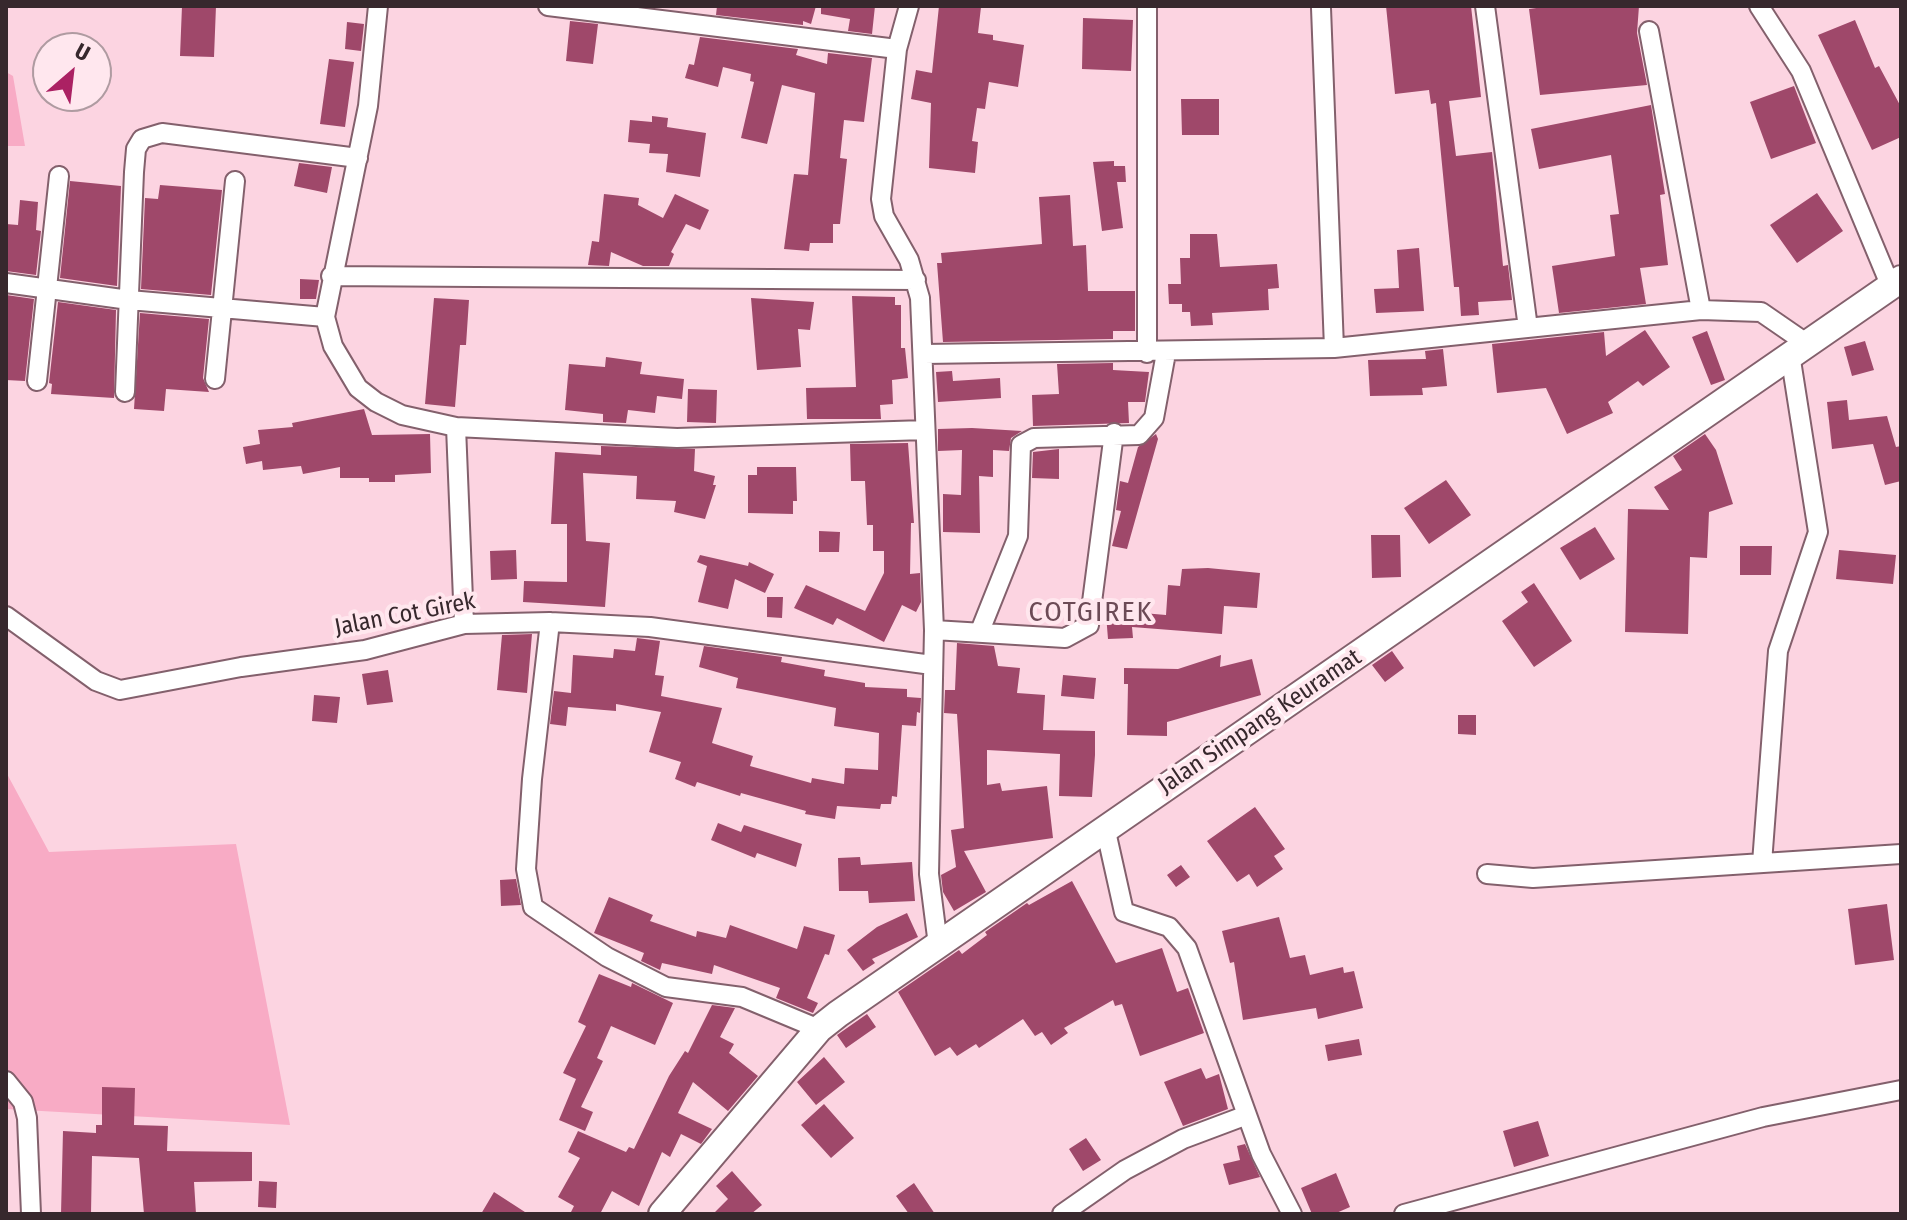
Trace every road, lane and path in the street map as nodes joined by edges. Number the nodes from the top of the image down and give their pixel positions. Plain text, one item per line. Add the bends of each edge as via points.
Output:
1 (378, 6) edge
2 (548, 6) edge
3 (909, 6) edge
4 (1147, 6) edge
5 (1485, 6) edge
6 (1759, 6) edge
7 (1321, 8) dead end
8 (1649, 31) dead end
9 (897, 49) junction
10 (358, 158) junction
11 (59, 176) dead end
12 (235, 181) dead end
13 (331, 276) junction
14 (916, 280) junction
15 (6, 283) edge
16 (1896, 283) edge
17 (45, 288) junction
18 (129, 300) junction
19 (222, 306) junction
20 (1701, 310) junction
21 (325, 317) junction
22 (1528, 328) junction
23 (1334, 348) junction
24 (1798, 348) junction
25 (1147, 353) junction
26 (1166, 353) junction
27 (924, 354) junction
28 (215, 379) dead end
29 (37, 381) dead end
30 (125, 392) dead end
31 (456, 427) junction
32 (925, 430) junction
33 (1114, 433) junction
34 (6, 616) edge
35 (550, 622) junction
36 (464, 624) junction
37 (934, 630) junction
38 (980, 631) junction
39 (932, 665) junction
40 (1105, 827) junction
41 (1901, 854) edge
42 (1762, 863) junction
43 (1487, 874) dead end
44 (938, 945) junction
45 (819, 1029) junction
46 (6, 1081) edge
47 (1901, 1090) edge
48 (1247, 1115) junction
49 (31, 1214) edge
50 (662, 1214) edge
51 (1062, 1214) edge
52 (1292, 1214) edge
53 (1404, 1214) edge

1 - 10 street
2 - 9 street
3 - 9 street
4 - 25 street
5 - 22 street
6 - 16 street via 1801,71
7 - 23 street
8 - 20 street
9 - 14 street via 881,199
10 - 13 street
10 - 18 street via 162,133 142,139 134,172
11 - 17 street
12 - 19 street
13 - 14 street
13 - 21 street
14 - 27 street
15 - 17 street
16 - 24 main road, Jalan Simpang Keuramat
17 - 18 street
17 - 29 street
18 - 19 street
18 - 30 street
19 - 21 street
19 - 28 street
20 - 22 street
20 - 24 street via 1761,312
21 - 31 street via 333,346 358,388 402,415
22 - 23 street
23 - 26 street
24 - 40 main road, Jalan Simpang Keuramat
24 - 42 street via 1818,532 1778,651
25 - 26 street
25 - 27 street
26 - 33 street via 1150,426 1139,435
27 - 32 street
31 - 32 street via 677,438
31 - 36 street
32 - 37 street
33 - 38 street via 1034,438 1021,445 1018,536
33 - 38 street via 1089,625 1065,638
34 - 36 street, Jalan Cot Girek via 96,681 120,690 365,650
35 - 36 street, Jalan Cot Girek
35 - 39 street, Jalan Cot Girek via 650,627
35 - 45 street via 526,869 533,907 607,957 666,987 742,997
37 - 38 street
37 - 39 street
39 - 44 street via 929,874
40 - 44 main road, Jalan Simpang Keuramat
40 - 48 street via 1124,912 1169,927 1187,948
41 - 42 street
42 - 43 street via 1533,878
44 - 45 main road, Jalan Simpang Keuramat
45 - 50 main road, Jalan Simpang Keuramat
46 - 49 street via 23,1102 27,1118
47 - 53 street via 1763,1117
48 - 51 street via 1183,1139 1125,1170
48 - 52 street via 1269,1174

